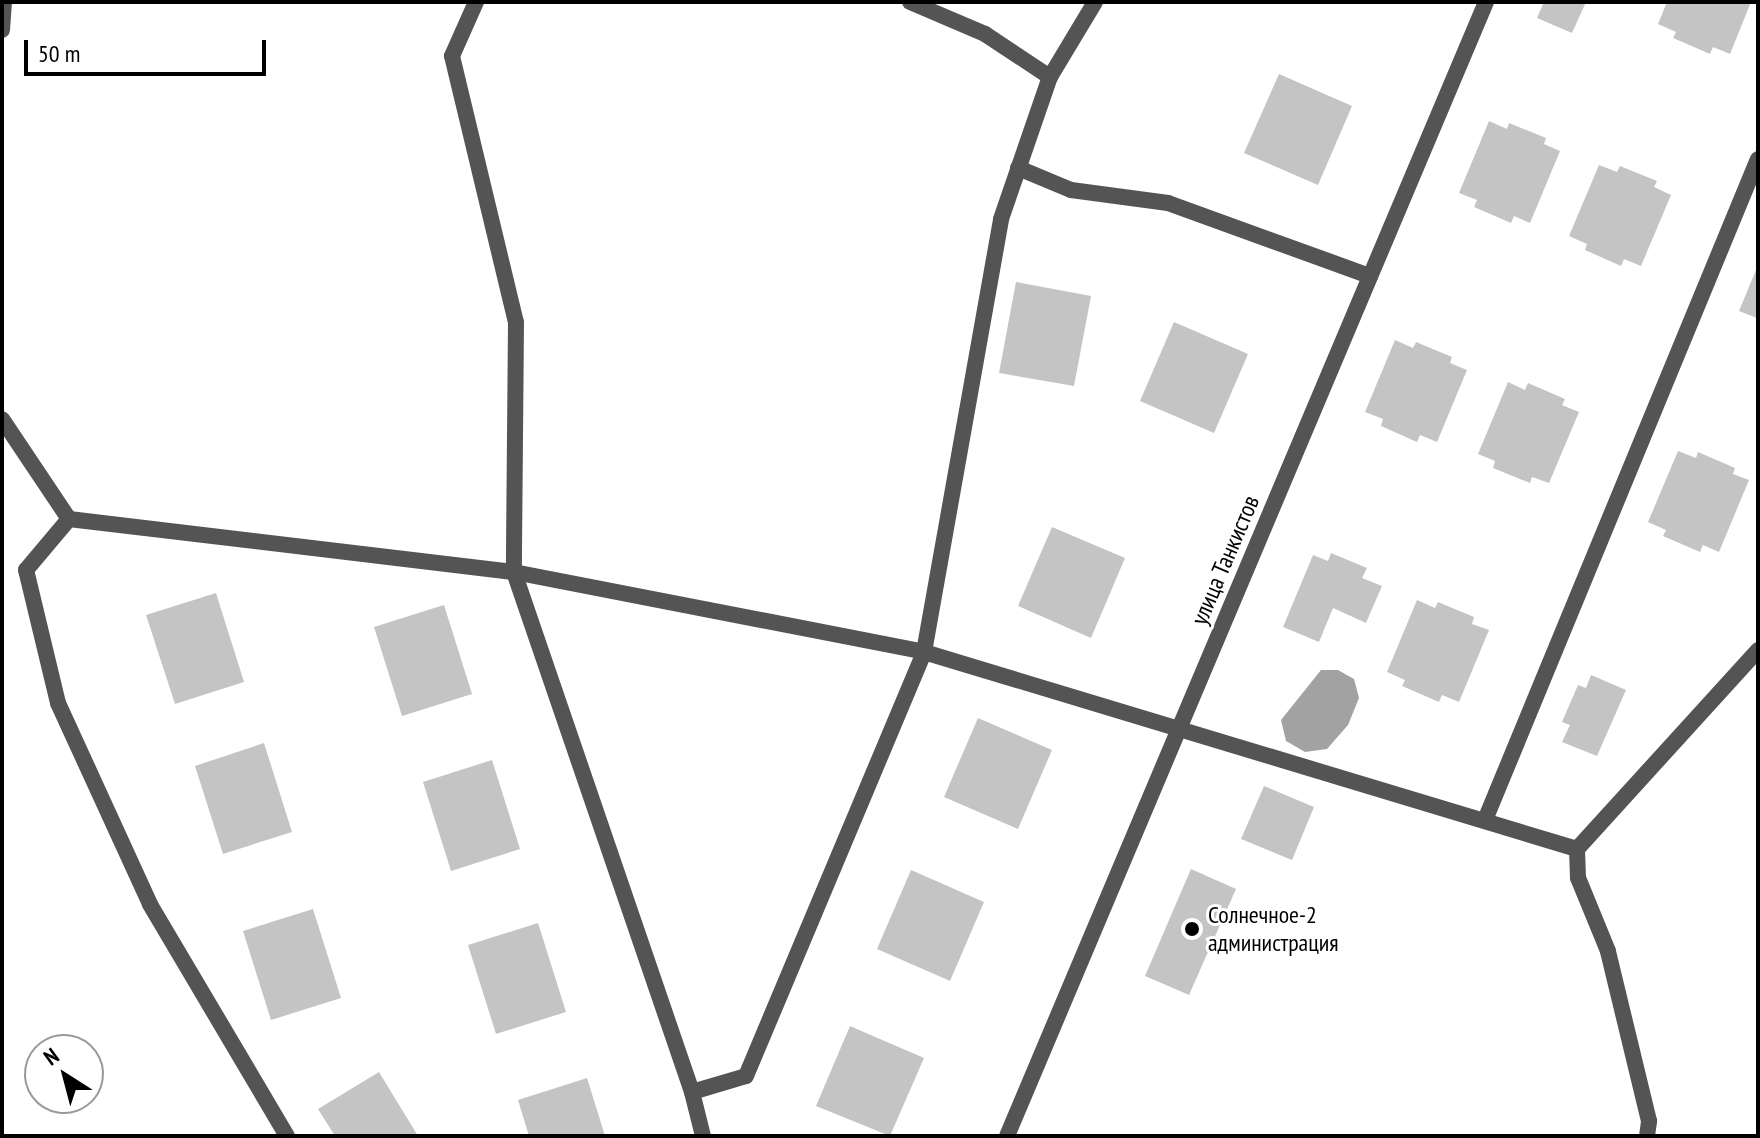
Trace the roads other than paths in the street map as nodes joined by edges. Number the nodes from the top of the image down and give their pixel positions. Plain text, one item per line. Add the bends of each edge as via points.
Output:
1 (4, 2) edge
2 (476, 2) edge
3 (910, 2) edge
4 (1095, 2) edge
5 (1486, 2) edge
6 (2, 30) edge
7 (1050, 77) junction
8 (1758, 159) edge
9 (1018, 168) junction
10 (1370, 276) junction
11 (2, 419) edge
12 (69, 519) junction
13 (514, 572) junction
14 (1758, 650) edge
15 (924, 652) junction
16 (1181, 725) junction
17 (1485, 820) junction
18 (1577, 849) junction
19 (692, 1092) junction
20 (287, 1136) edge
21 (703, 1136) edge
22 (1007, 1136) edge
23 (1647, 1136) edge

1 - 6 street
2 - 13 street via 452,56 516,322
3 - 7 street via 985,34
4 - 7 street
5 - 10 street, улица Танкистов
7 - 9 street
8 - 17 street
9 - 10 street via 1071,190 1168,203
9 - 15 street via 1001,219 975,348
10 - 16 street, улица Танкистов
11 - 12 street
12 - 13 street
12 - 20 street via 26,570 58,703 150,904
13 - 15 street
13 - 19 street
14 - 18 street
15 - 16 street
15 - 19 street via 746,1076
16 - 17 street
16 - 22 street, улица Танкистов
17 - 18 street
18 - 23 street via 1578,878 1608,951 1649,1121
19 - 21 street

